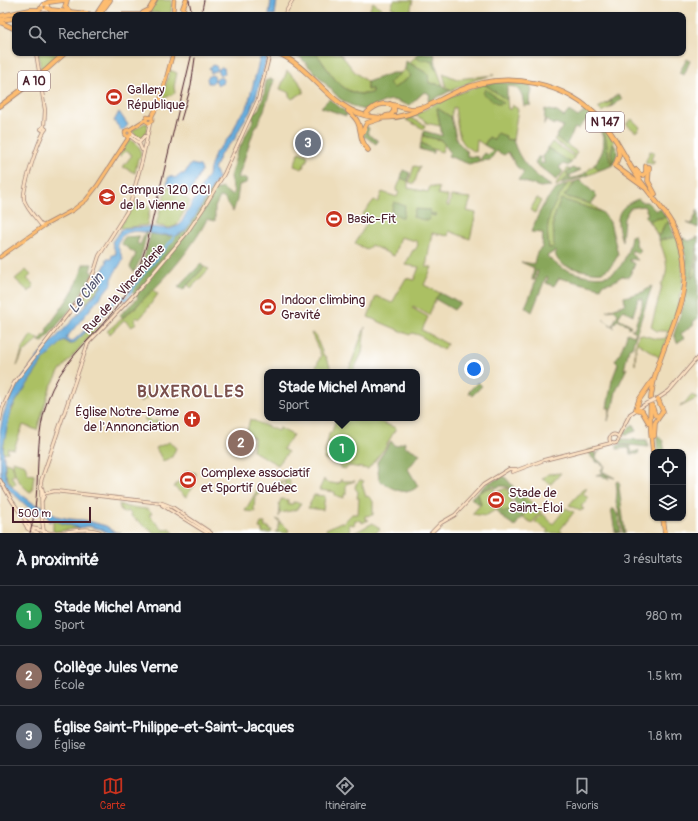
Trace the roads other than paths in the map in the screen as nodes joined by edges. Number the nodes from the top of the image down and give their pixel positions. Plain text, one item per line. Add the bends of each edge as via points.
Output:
1 (64, 0) edge
2 (67, 0) edge
3 (108, 0) edge
4 (155, 0) edge
5 (175, 0) edge
6 (186, 0) edge
7 (293, 0) edge
8 (46, 9) edge
9 (23, 12) edge
10 (70, 12) joint
11 (99, 12) edge
12 (146, 12) edge
13 (173, 12) edge
14 (185, 12) edge
15 (285, 12) edge
16 (12, 15) edge
17 (12, 18) edge
18 (0, 19) edge
19 (12, 27) edge
20 (36, 56) edge
21 (61, 56) edge
22 (171, 56) edge
23 (269, 56) edge
24 (283, 56) edge
25 (287, 56) edge
26 (331, 97) junction
27 (433, 102) junction
28 (388, 103) junction
29 (0, 105) edge
30 (367, 115) junction
31 (151, 117) junction
32 (394, 118) junction
33 (147, 122) junction
34 (607, 127) junction
35 (129, 134) junction
36 (361, 135) junction
37 (142, 143) junction
38 (366, 149) dead end
39 (628, 159) junction
40 (658, 202) junction
41 (663, 206) junction
42 (43, 226) junction
43 (0, 256) edge
44 (698, 357) edge
45 (655, 376) junction
46 (655, 399) junction
47 (638, 407) junction
48 (0, 420) edge
49 (650, 432) junction
50 (617, 436) junction
51 (653, 441) junction
52 (610, 442) junction
53 (653, 449) edge
54 (654, 449) edge
55 (0, 480) edge
56 (44, 494) junction
57 (154, 502) junction
58 (42, 520) junction
59 (662, 521) edge
60 (39, 529) junction
61 (81, 530) junction
62 (31, 531) edge
63 (44, 531) edge
64 (59, 533) edge
65 (101, 533) edge
66 (207, 533) edge
67 (211, 533) edge
68 (430, 533) edge
69 (664, 533) edge

1 - 8 highway via 51,2
2 - 10 highway via 66,8
3 - 11 highway
4 - 12 highway
5 - 13 main road
6 - 14 highway via 183,8
7 - 15 main road
8 - 9 highway
8 - 10 highway
16 - 18 highway
17 - 18 highway
18 - 19 highway
20 - 42 main road, bridge via 44,110 43,127 24,196 25,202
21 - 29 highway, A 10
22 - 31 main road
23 - 56 main road, Rue de la Vincenderie via 258,100 220,181 197,218 144,284 90,340 41,481
24 - 26 highway, N 147 via 302,67
25 - 30 highway, N 147 via 303,66 342,103
26 - 32 highway, N 147 via 362,115
26 - 36 highway via 357,118
27 - 28 highway via 412,109
27 - 30 highway, N 147 via 398,116
27 - 39 highway, N 147 via 458,89 482,81 512,78 542,82 570,94 592,109 612,131
28 - 30 highway via 376,106
28 - 30 highway via 394,107 392,115
30 - 36 highway
31 - 33 main road
31 - 33 main road
32 - 34 highway, N 147 via 416,112 475,84 496,80 519,80 542,84 568,95 590,110
32 - 36 highway via 372,120 365,126
33 - 35 main road via 138,125
33 - 37 main road
34 - 40 highway, N 147 via 637,176
34 - 40 highway via 618,148 619,166 646,188
35 - 37 main road
35 - 42 main road via 88,196
35 - 42 main road via 110,167 83,203
36 - 38 highway
37 - 48 main road via 143,156 129,208 99,256 79,301 14,383 2,409
39 - 41 highway, N 147
39 - 41 highway via 641,175 646,173 648,166 649,185
40 - 45 highway, N 147 via 678,236 683,255 684,276 679,310
41 - 46 highway, N 147 via 682,242 686,283 681,311 659,367
42 - 43 main road
42 - 43 main road
44 - 46 main road via 669,390
45 - 47 highway
45 - 49 highway, N 147 via 650,409
46 - 47 main road, bridge
46 - 51 highway, N 147 via 651,415
46 - 51 highway via 663,412 655,423
47 - 49 highway via 648,421
47 - 50 main road via 628,416
49 - 53 highway, N 147
50 - 52 main road via 610,436
50 - 52 main road via 618,442
51 - 54 highway, N 147
52 - 68 main road via 504,474 483,485 456,515
55 - 62 main road
56 - 57 main road via 50,492
56 - 58 main road
57 - 66 main road via 170,508
57 - 67 main road via 170,506
58 - 60 main road
58 - 63 main road
59 - 69 highway
60 - 62 main road
60 - 62 main road
60 - 63 main road
61 - 63 main road via 51,533
61 - 64 main road
61 - 65 main road

